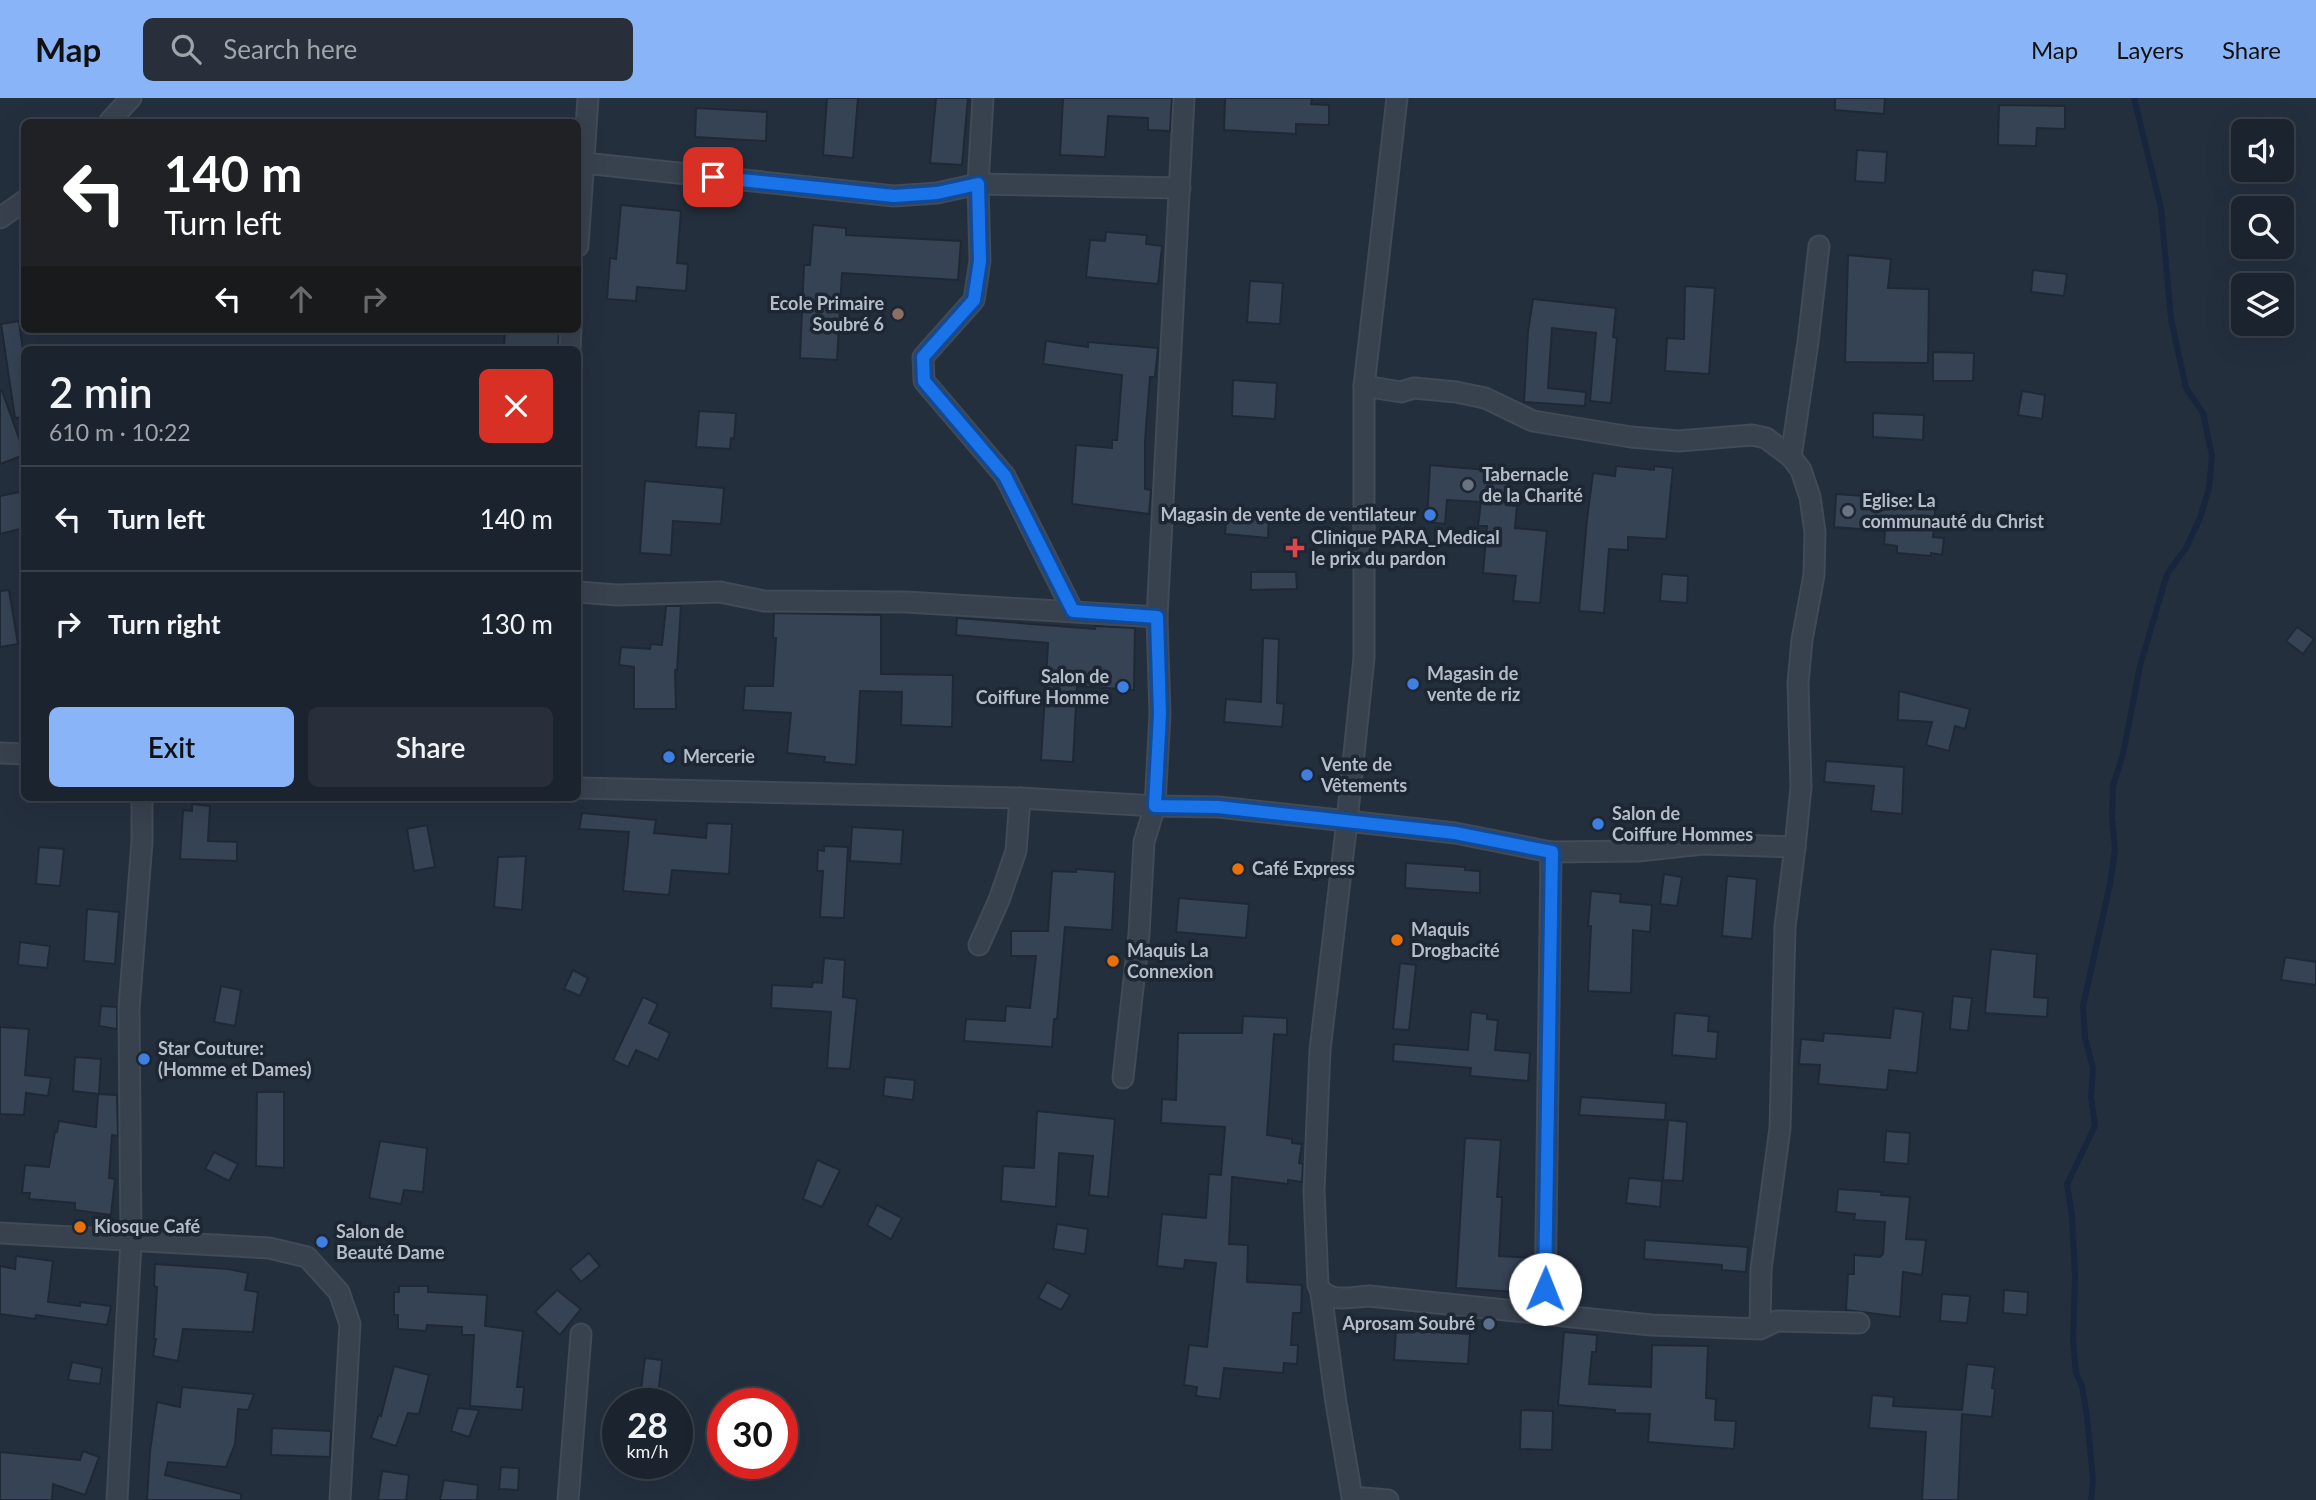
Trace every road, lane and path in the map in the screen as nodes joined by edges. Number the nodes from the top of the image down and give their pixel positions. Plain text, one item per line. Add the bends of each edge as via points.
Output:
1 (131, 98) edge
2 (589, 98) edge
3 (983, 98) edge
4 (1184, 98) edge
5 (1397, 98) edge
6 (112, 119) edge
7 (584, 163) junction
8 (978, 184) junction
9 (1180, 188) junction
10 (21, 203) edge
11 (581, 204) edge
12 (0, 218) edge
13 (1819, 246) dead end
14 (1364, 386) junction
15 (1791, 457) junction
16 (581, 592) edge
17 (1073, 611) junction
18 (1157, 617) junction
19 (0, 753) edge
20 (21, 754) edge
21 (581, 788) edge
22 (1020, 798) junction
23 (142, 801) edge
24 (1155, 806) junction
25 (1347, 821) junction
26 (1795, 847) junction
27 (1552, 852) junction
28 (979, 945) dead end
29 (1123, 1078) dead end
30 (0, 1233) edge
31 (131, 1242) junction
32 (1321, 1293) junction
33 (1545, 1315) junction
34 (1859, 1323) dead end
35 (1760, 1329) junction
36 (581, 1334) dead end
37 (117, 1500) edge
38 (341, 1500) edge
39 (568, 1500) edge
40 (1388, 1500) edge

1 - 6 street
2 - 7 street
3 - 8 street
4 - 9 street
5 - 14 street
7 - 8 street via 894,196
7 - 11 street
8 - 9 street
8 - 17 street via 980,261 974,300 923,357 924,381 1005,476
9 - 18 street
10 - 12 street
13 - 15 street
14 - 15 street via 1401,392 1414,388 1457,392 1485,398 1533,421 1630,437 1678,441 1752,435 1766,438
14 - 25 street via 1364,658
15 - 26 street via 1810,497 1815,532 1814,575 1798,683 1801,787
16 - 17 street via 720,592 764,601 905,602
17 - 18 street
18 - 24 street via 1160,714
19 - 20 street
21 - 22 street
22 - 24 street
22 - 28 street via 1016,851
23 - 31 street via 129,1008
24 - 25 street via 1218,807
24 - 29 street via 1144,842
25 - 27 street via 1455,833
25 - 32 street via 1320,1050 1314,1191
26 - 27 street via 1703,844 1638,851
26 - 35 street via 1785,928 1780,1128 1761,1269
27 - 33 street
30 - 31 street
31 - 37 street
31 - 38 street via 269,1248 307,1256 331,1282 350,1324
32 - 33 street
32 - 40 street via 1352,1497
33 - 35 street
34 - 35 street via 1777,1321
36 - 39 street

